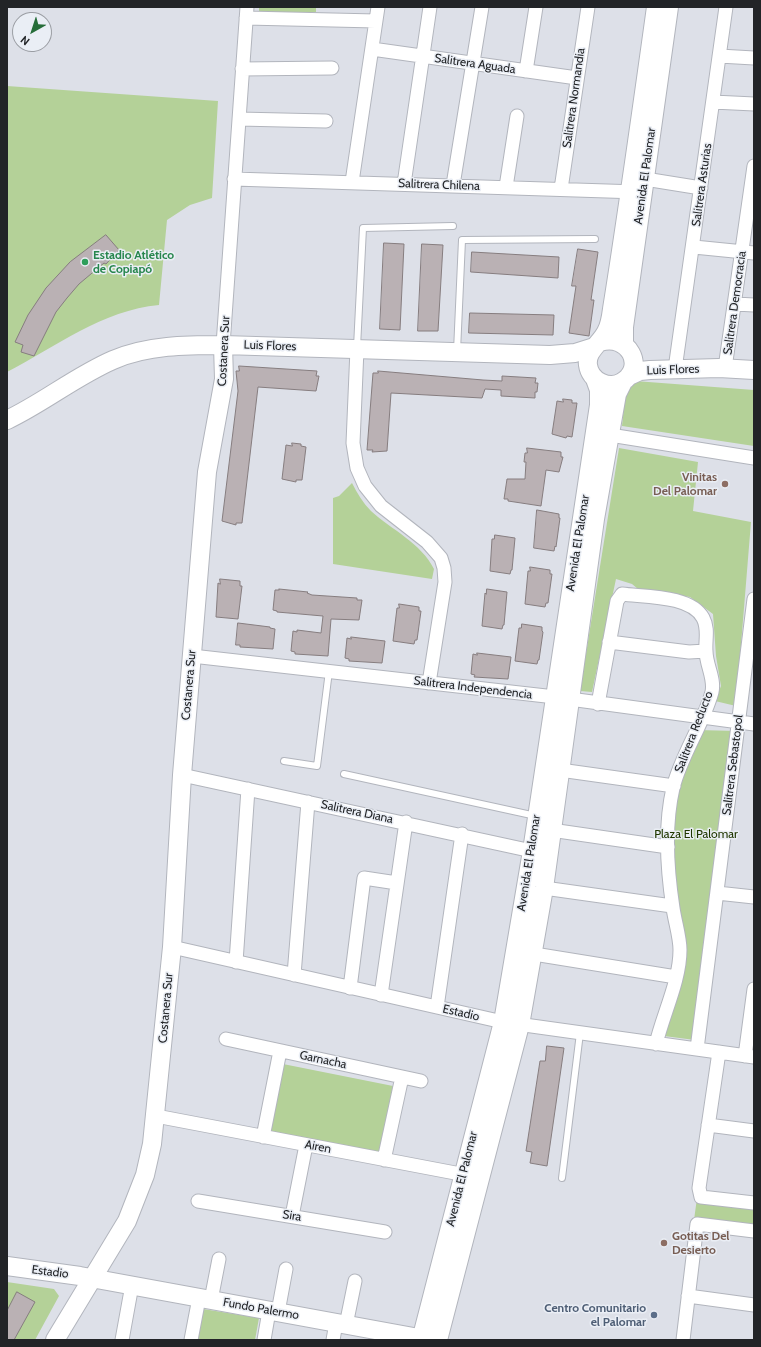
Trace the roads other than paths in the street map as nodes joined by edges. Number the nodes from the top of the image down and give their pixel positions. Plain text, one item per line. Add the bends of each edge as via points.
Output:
1 (378, 7) edge
2 (430, 7) edge
3 (482, 7) edge
4 (536, 7) edge
5 (588, 7) edge
6 (656, 7) edge
7 (669, 7) edge
8 (726, 7) edge
9 (247, 12) edge
10 (322, 13) edge
11 (376, 21) junction
12 (372, 49) junction
13 (422, 56) junction
14 (720, 56) junction
15 (754, 58) edge
16 (472, 63) junction
17 (332, 68) dead end
18 (242, 69) junction
19 (526, 71) junction
20 (577, 78) junction
21 (713, 102) junction
22 (754, 104) edge
23 (516, 116) dead end
24 (239, 119) junction
25 (326, 121) dead end
26 (754, 166) edge
27 (234, 178) junction
28 (352, 182) junction
29 (404, 184) junction
30 (453, 185) junction
31 (506, 187) junction
32 (640, 188) junction
33 (702, 188) junction
34 (561, 189) junction
35 (751, 203) edge
36 (453, 226) dead end
37 (595, 239) dead end
38 (694, 247) junction
39 (748, 252) edge
40 (736, 304) junction
41 (754, 305) edge
42 (597, 344) junction
43 (223, 345) junction
44 (627, 348) junction
45 (357, 349) junction
46 (457, 352) junction
47 (550, 355) junction
48 (676, 362) junction
49 (722, 368) junction
50 (754, 370) edge
51 (592, 374) junction
52 (626, 379) junction
53 (7, 420) edge
54 (610, 435) junction
55 (754, 458) edge
56 (754, 599) edge
57 (609, 642) junction
58 (706, 651) junction
59 (192, 656) junction
60 (329, 671) junction
61 (429, 683) junction
62 (562, 698) junction
63 (598, 704) junction
64 (702, 716) junction
65 (739, 722) junction
66 (754, 724) edge
67 (284, 761) dead end
68 (560, 770) junction
69 (344, 774) dead end
70 (182, 775) junction
71 (674, 786) junction
72 (248, 789) junction
73 (308, 802) junction
74 (537, 816) junction
75 (406, 822) junction
76 (552, 830) junction
77 (462, 834) junction
78 (668, 847) junction
79 (532, 851) junction
80 (397, 883) junction
81 (544, 888) junction
82 (717, 892) junction
83 (754, 897) edge
84 (672, 906) junction
85 (172, 947) junction
86 (534, 954) junction
87 (236, 962) junction
88 (294, 975) junction
89 (676, 977) junction
90 (350, 988) junction
91 (754, 989) edge
92 (381, 994) junction
93 (437, 1007) junction
94 (512, 1024) junction
95 (580, 1033) junction
96 (226, 1039) dead end
97 (656, 1044) junction
98 (698, 1049) junction
99 (280, 1051) junction
100 (719, 1052) junction
101 (750, 1057) edge
102 (402, 1077) junction
103 (421, 1081) dead end
104 (156, 1116) junction
105 (708, 1125) junction
106 (754, 1130) edge
107 (263, 1137) junction
108 (306, 1145) junction
109 (384, 1160) junction
110 (463, 1175) junction
111 (481, 1178) junction
112 (562, 1178) dead end
113 (198, 1201) dead end
114 (754, 1203) edge
115 (292, 1216) junction
116 (754, 1231) edge
117 (385, 1232) dead end
118 (219, 1259) dead end
119 (7, 1266) edge
120 (286, 1269) dead end
121 (93, 1278) junction
122 (355, 1281) dead end
123 (132, 1285) junction
124 (688, 1296) junction
125 (205, 1299) junction
126 (754, 1305) edge
127 (273, 1311) junction
128 (339, 1329) edge
129 (55, 1340) edge
130 (122, 1340) edge
131 (191, 1340) edge
132 (264, 1340) edge
133 (427, 1340) edge
134 (683, 1340) edge

1 - 11 street
2 - 13 street
3 - 16 street
4 - 19 street
5 - 20 street, Salitrera Normandia
6 - 32 street, Avenida El Palomar
7 - 32 street, Avenida El Palomar
8 - 14 street, Salitrera Asturias
9 - 10 street
9 - 18 street, Costanera Sur
10 - 11 street
11 - 12 street
12 - 13 street, Salitrera Aguada
12 - 28 street
13 - 16 street, Salitrera Aguada
13 - 29 street
14 - 15 street
14 - 21 street, Salitrera Asturias
16 - 19 street, Salitrera Aguada
16 - 30 street
17 - 18 street
18 - 24 street, Costanera Sur
19 - 20 street, Salitrera Aguada
20 - 34 street, Salitrera Normandia
21 - 22 street
21 - 33 street, Salitrera Asturias
23 - 31 street
24 - 25 street
24 - 27 street, Costanera Sur
26 - 35 street, Salitrera Democracia
27 - 28 street, Salitrera Chilena
27 - 43 street, Costanera Sur
28 - 29 street, Salitrera Chilena
29 - 30 street, Salitrera Chilena
30 - 31 street, Salitrera Chilena
31 - 34 street, Salitrera Chilena
32 - 33 street, Salitrera Chilena
32 - 34 street, Salitrera Chilena
32 - 42 street, Avenida El Palomar via 610,322
32 - 44 street, Avenida El Palomar via 624,328
33 - 38 street, Salitrera Asturias
35 - 39 street, Salitrera Democracia
36 - 45 lane via 363,228
37 - 46 lane via 462,240
38 - 39 street
38 - 48 street, Salitrera Asturias
39 - 40 street, Salitrera Democracia
40 - 41 street
40 - 49 street, Salitrera Democracia
42 - 44 street via 614,340
42 - 47 street, Luis Flores via 575,353
42 - 51 street via 588,359
43 - 45 street, Luis Flores
43 - 53 street, Luis Flores via 182,345 139,352 113,360
43 - 59 street, Costanera Sur via 224,379 207,472
44 - 48 street, Luis Flores via 638,355
44 - 52 street via 633,362
45 - 46 street, Luis Flores
45 - 61 street via 353,443 357,468 366,486 381,506 427,542 441,558 444,568 445,582
46 - 47 street, Luis Flores
47 - 51 street, Luis Flores via 575,361
48 - 49 street, Luis Flores
49 - 50 street, Luis Flores
49 - 52 street, Luis Flores via 640,371
51 - 52 street via 608,385
51 - 62 street, Avenida El Palomar via 599,390 599,405
52 - 54 street, Avenida El Palomar via 617,394
54 - 55 street
54 - 62 street, Avenida El Palomar
56 - 65 street, Salitrera Sebastopol
57 - 58 street via 689,652
57 - 58 street, Salitrera Reducto via 617,601 622,594 678,600 699,611 707,630
57 - 63 street, Salitrera Reducto
58 - 64 street, Salitrera Reducto via 712,675 712,691
59 - 60 street, Salitrera Independencia
59 - 70 street, Costanera Sur
60 - 61 street, Salitrera Independencia
60 - 67 lane via 316,766
61 - 62 street, Salitrera Independencia
62 - 63 street, Salitrera Independencia
62 - 68 street, Avenida El Palomar
62 - 74 street, Avenida El Palomar
63 - 64 street, Salitrera Independencia
64 - 65 street, Salitrera Independencia
64 - 71 street, Salitrera Reducto
65 - 66 street, Salitrera Independencia
65 - 82 street, Salitrera Sebastopol
68 - 71 street
68 - 76 street, Avenida El Palomar
69 - 74 lane
70 - 72 street, Salitrera Diana
70 - 85 street, Costanera Sur
71 - 78 street, Salitrera Reducto
72 - 73 street, Salitrera Diana
72 - 87 street
73 - 75 street, Salitrera Diana
73 - 88 street
74 - 79 street, Avenida El Palomar
75 - 77 street, Salitrera Diana
75 - 80 street
76 - 78 street
76 - 81 street, Avenida El Palomar
77 - 79 street, Salitrera Diana
77 - 93 street
78 - 84 street, Salitrera Reducto
79 - 94 street, Avenida El Palomar
80 - 90 street via 364,878
80 - 92 street
81 - 84 street
81 - 86 street, Avenida El Palomar
82 - 83 street
82 - 98 street, Salitrera Sebastopol
84 - 89 street, Salitrera Reducto via 680,950
85 - 87 street, Estadio
85 - 104 street, Costanera Sur
86 - 89 street
86 - 94 street, Avenida El Palomar
87 - 88 street, Estadio
88 - 90 street, Estadio
89 - 97 street, Salitrera Reducto
90 - 92 street, Estadio
91 - 101 street
92 - 93 street, Estadio
93 - 94 street, Estadio
94 - 95 street, Estadio
94 - 110 street, Avenida El Palomar
94 - 111 street, Avenida El Palomar
95 - 97 street, Estadio
95 - 112 lane
96 - 99 street, Garnacha
97 - 98 street, Estadio
98 - 100 street, Estadio
99 - 102 street, Garnacha
99 - 107 street
100 - 101 street, Estadio
100 - 105 street
102 - 103 street, Garnacha
102 - 109 street
104 - 107 street, Airen
104 - 121 street, Costanera Sur via 152,1144 135,1202 127,1221
105 - 106 street
105 - 114 street via 699,1188 701,1197
107 - 108 street, Airen
108 - 109 street, Airen
108 - 115 street
109 - 110 street, Airen
110 - 111 street, Airen
110 - 133 street, Avenida El Palomar
111 - 133 street, Avenida El Palomar
113 - 115 street, Sira
115 - 117 street, Sira
116 - 124 street via 697,1224
118 - 125 street
119 - 121 street, Estadio
120 - 127 street
121 - 123 street, Fundo Palermo
121 - 129 street, Costanera Sur
122 - 128 street
123 - 125 street, Fundo Palermo
123 - 130 street
124 - 126 street
124 - 134 street
125 - 127 street, Fundo Palermo
125 - 131 street
127 - 128 street, Fundo Palermo
127 - 132 street
128 - 133 street, Fundo Palermo

